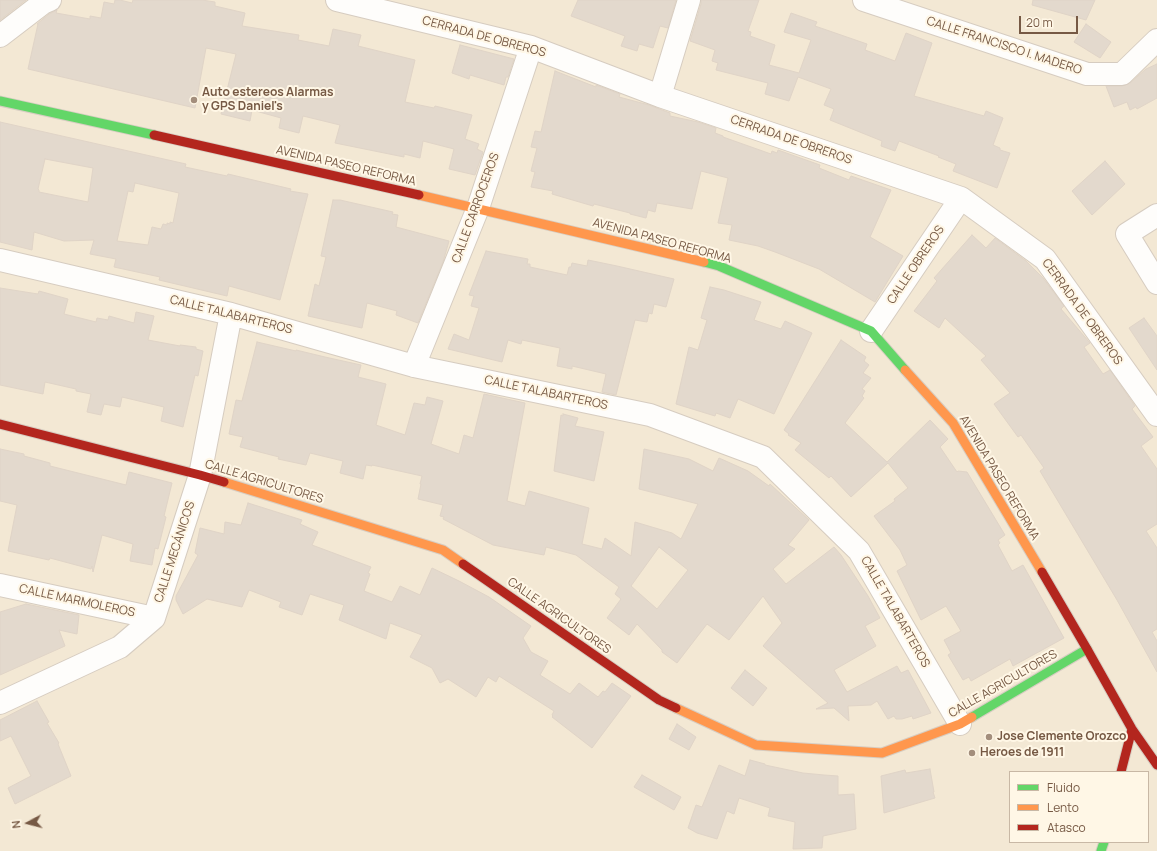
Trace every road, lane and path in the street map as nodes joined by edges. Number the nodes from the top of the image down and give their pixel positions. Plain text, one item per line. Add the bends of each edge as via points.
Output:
1 (50, 0) edge
2 (337, 0) edge
3 (689, 0) edge
4 (864, 0) edge
5 (0, 36) edge
6 (1157, 40) edge
7 (531, 48) junction
8 (660, 96) junction
9 (0, 101) edge
10 (961, 198) junction
11 (478, 208) junction
12 (1157, 215) edge
13 (0, 260) edge
14 (1157, 283) edge
15 (231, 314) junction
16 (871, 331) junction
17 (414, 366) junction
18 (1157, 416) edge
19 (0, 424) edge
20 (200, 474) junction
21 (0, 585) edge
22 (154, 618) junction
23 (1087, 649) junction
24 (0, 702) edge
25 (960, 724) junction
26 (1132, 729) junction
27 (1157, 765) edge
28 (1121, 771) edge

1 - 5 street
2 - 7 street, CERRADA DE OBREROS
3 - 8 street
4 - 6 street, CALLE FRANCISCO I. MADERO via 1087,74 1122,74
7 - 8 street, CERRADA DE OBREROS
7 - 11 street, CALLE CARROCEROS
8 - 10 street, CERRADA DE OBREROS
9 - 11 main road, AVENIDA PASEO REFORMA
10 - 16 street, CALLE OBREROS
10 - 18 street, CERRADA DE OBREROS via 1045,259
11 - 16 main road, AVENIDA PASEO REFORMA via 719,266
11 - 17 street, CALLE CARROCEROS
12 - 14 street via 1127,234
13 - 15 street, CALLE TALABARTEROS
15 - 17 street, CALLE TALABARTEROS
15 - 20 street, CALLE MECÁNICOS
16 - 23 main road, AVENIDA PASEO REFORMA via 953,423
17 - 25 street, CALLE TALABARTEROS via 650,415 763,457 859,551
19 - 20 main road, CALLE AGRICULTORES
20 - 22 street, CALLE MECÁNICOS
20 - 25 main road, CALLE AGRICULTORES via 442,550 659,700 756,745 882,753
21 - 22 street, CALLE MARMOLEROS
22 - 24 street, CALLE MECÁNICOS via 120,647
23 - 25 main road, CALLE AGRICULTORES
23 - 26 main road, AVENIDA PASEO REFORMA
26 - 27 main road, AVENIDA PASEO REFORMA
26 - 28 main road

